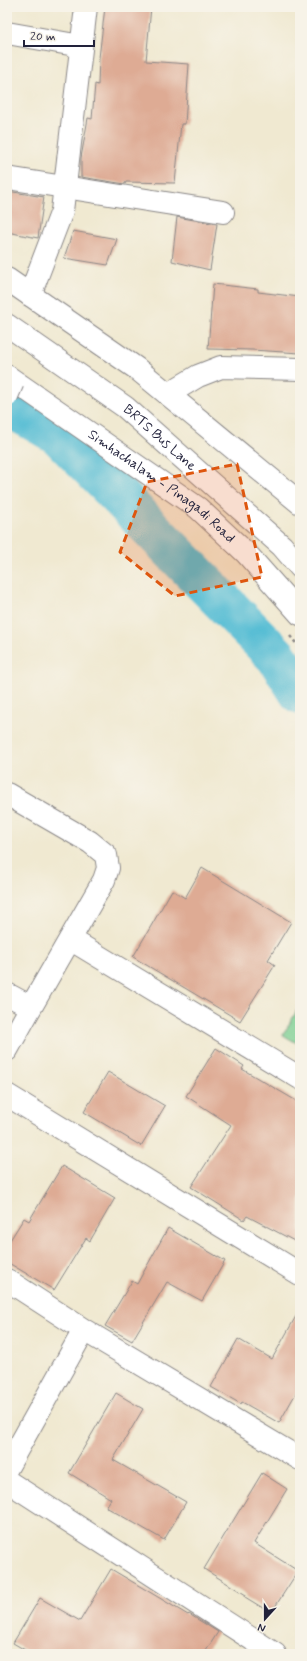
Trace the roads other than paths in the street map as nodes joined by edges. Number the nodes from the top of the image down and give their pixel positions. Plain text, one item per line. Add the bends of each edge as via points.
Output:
1 (86, 7) edge
2 (7, 33) edge
3 (81, 46) junction
4 (7, 178) edge
5 (64, 186) junction
6 (223, 212) dead end
7 (7, 279) edge
8 (30, 295) junction
9 (7, 325) edge
10 (300, 369) edge
11 (10, 384) edge
12 (168, 394) junction
13 (300, 502) edge
14 (300, 567) edge
15 (300, 614) edge
16 (7, 794) edge
17 (70, 939) junction
18 (7, 994) edge
19 (31, 1007) junction
20 (7, 1050) edge
21 (300, 1078) edge
22 (7, 1095) edge
23 (300, 1274) edge
24 (7, 1280) edge
25 (84, 1330) junction
26 (300, 1459) edge
27 (7, 1468) edge
28 (7, 1482) edge
29 (275, 1654) edge

1 - 3 street
2 - 3 street
3 - 5 street
4 - 5 street
5 - 6 street
5 - 8 street via 62,211
7 - 8 street
8 - 12 street via 136,368
9 - 14 street, BRTS Bus Lane via 125,407 282,546
10 - 12 street via 221,367 198,376
11 - 15 street, Simhachalam - Pinagadi Road via 198,508 246,553
12 - 13 street
16 - 17 street via 90,842 106,855 108,868 104,880
17 - 19 street
17 - 21 street
18 - 19 street
19 - 20 street
22 - 23 street
24 - 25 street
25 - 26 street
25 - 27 street
28 - 29 street

